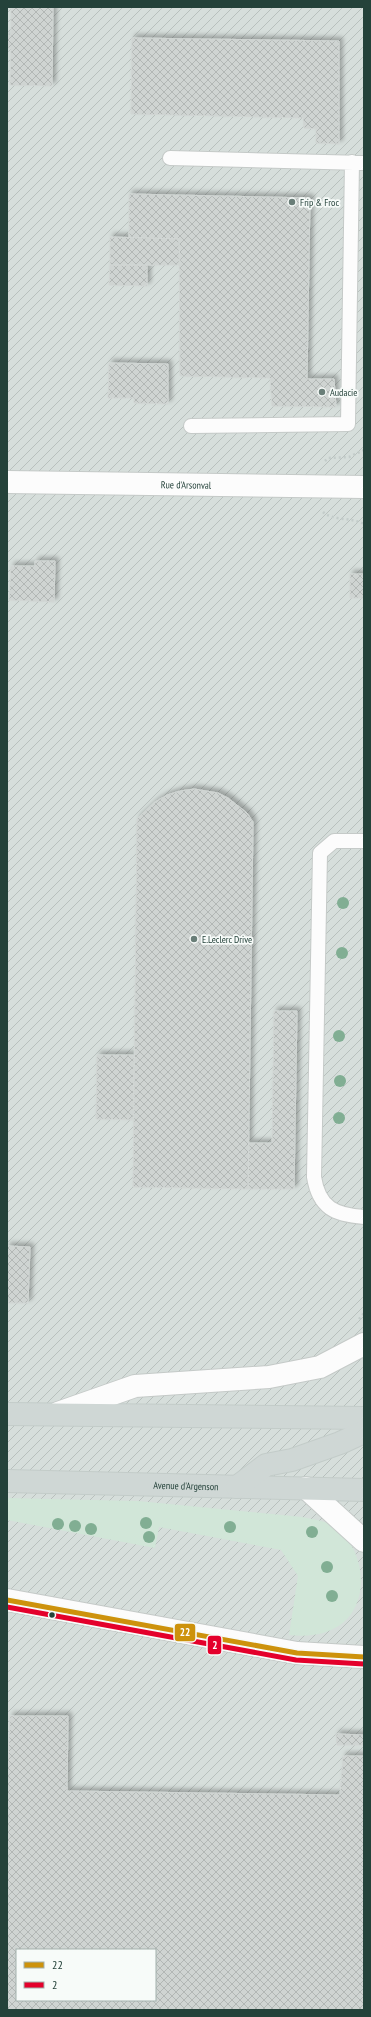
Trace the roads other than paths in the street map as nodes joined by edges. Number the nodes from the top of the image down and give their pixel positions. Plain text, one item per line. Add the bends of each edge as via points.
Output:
1 (170, 158) dead end
2 (358, 163) edge
3 (191, 426) dead end
4 (7, 482) edge
5 (364, 487) edge
6 (364, 841) edge
7 (364, 1217) edge
8 (364, 1344) edge
9 (58, 1413) junction
10 (7, 1414) edge
11 (364, 1418) edge
12 (364, 1432) edge
13 (7, 1481) edge
14 (237, 1486) junction
15 (306, 1488) junction
16 (364, 1490) edge
17 (364, 1541) edge
18 (7, 1600) edge
19 (364, 1657) edge

1 - 2 lane
2 - 3 lane via 348,424
4 - 5 street, Rue d'Arsonval
6 - 7 lane via 334,840 320,853 314,1177 316,1191 323,1204 336,1212
8 - 9 street via 320,1367 269,1377 135,1386
9 - 10 main road
9 - 11 main road
12 - 14 main road via 292,1460 266,1465
13 - 14 main road, Avenue d'Argenson
14 - 15 main road, Avenue d'Argenson
15 - 16 main road, Avenue d'Argenson
15 - 17 street
18 - 19 street via 297,1654

